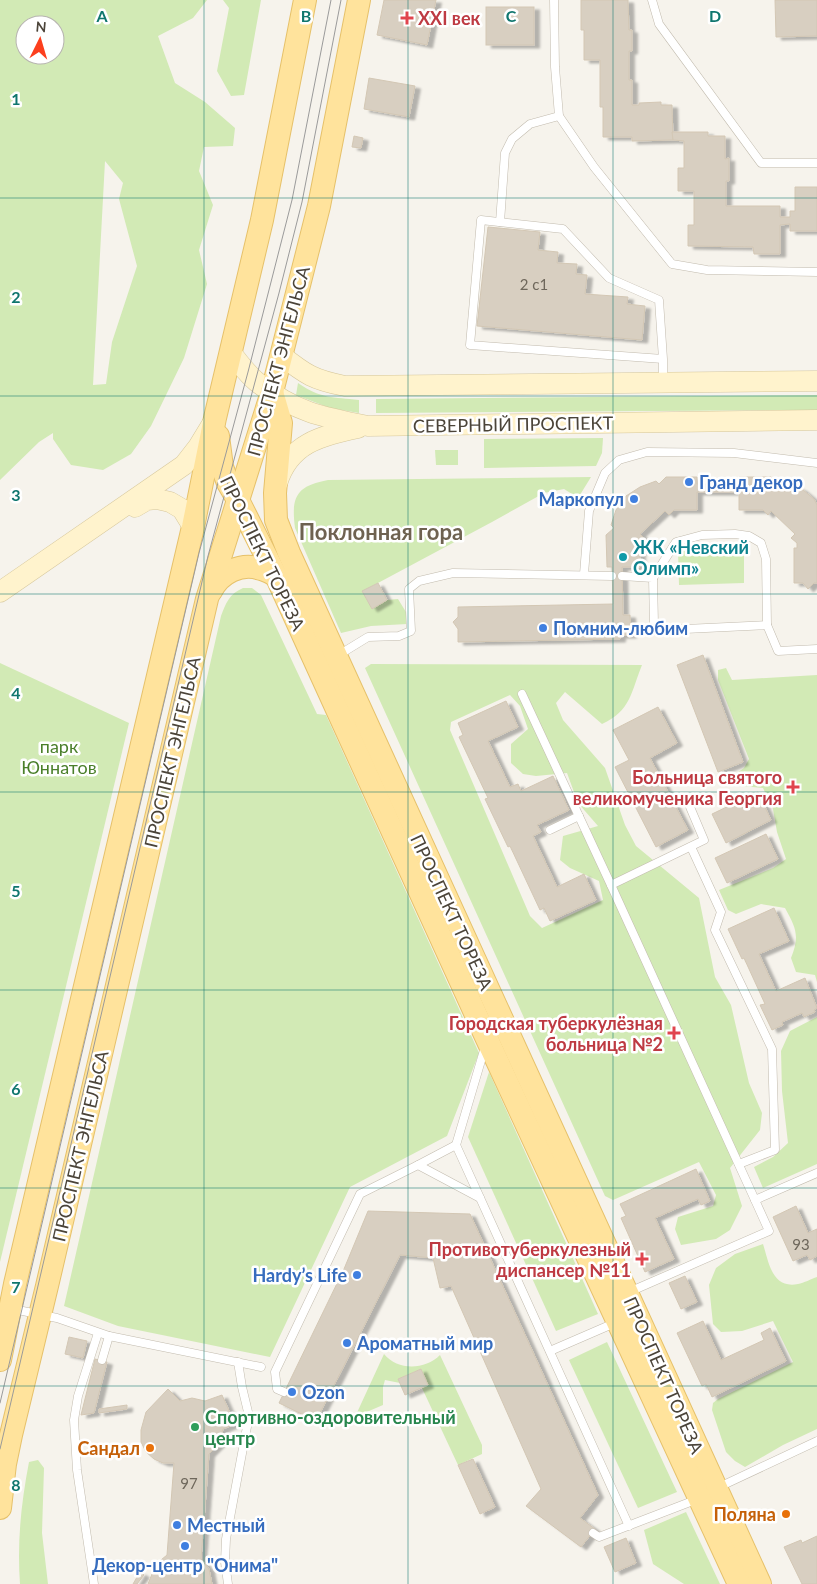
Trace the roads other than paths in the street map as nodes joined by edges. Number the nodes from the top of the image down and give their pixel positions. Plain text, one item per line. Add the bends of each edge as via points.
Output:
1 (305, 0) edge
2 (359, 0) edge
3 (554, 0) edge
4 (652, 0) edge
5 (560, 116) junction
6 (817, 163) edge
7 (500, 222) junction
8 (817, 272) edge
9 (231, 353) junction
10 (281, 355) junction
11 (663, 359) junction
12 (663, 381) junction
13 (817, 381) edge
14 (272, 392) junction
15 (215, 418) junction
16 (817, 420) edge
17 (368, 426) junction
18 (817, 463) edge
19 (275, 493) junction
20 (238, 500) junction
21 (193, 527) junction
22 (584, 574) junction
23 (275, 575) junction
24 (612, 576) dead end
25 (622, 576) dead end
26 (653, 578) junction
27 (0, 592) edge
28 (207, 599) junction
29 (0, 601) edge
30 (768, 625) junction
31 (817, 649) edge
32 (335, 657) junction
33 (522, 694) dead end
34 (690, 808) dead end
35 (579, 816) junction
36 (550, 830) dead end
37 (691, 847) junction
38 (612, 885) junction
39 (487, 1039) junction
40 (456, 1145) junction
41 (739, 1164) junction
42 (418, 1165) junction
43 (817, 1173) edge
44 (480, 1198) junction
45 (755, 1200) junction
46 (28, 1231) junction
47 (58, 1238) junction
48 (627, 1293) junction
49 (10, 1308) junction
50 (40, 1314) junction
51 (618, 1322) junction
52 (98, 1333) junction
53 (109, 1336) junction
54 (550, 1351) junction
55 (0, 1360) edge
56 (102, 1360) dead end
57 (238, 1362) junction
58 (262, 1367) dead end
59 (284, 1392) dead end
60 (817, 1441) edge
61 (708, 1493) junction
62 (0, 1508) edge
63 (629, 1526) junction
64 (592, 1533) dead end
65 (94, 1584) edge
66 (228, 1584) edge
67 (738, 1584) edge
68 (760, 1584) edge

1 - 9 main road, ПРОСПЕКТ ЭНГЕЛЬСА via 262,220
2 - 10 main road, ПРОСПЕКТ ЭНГЕЛЬСА via 319,206
3 - 5 lane
4 - 6 lane via 659,24 761,163
5 - 7 lane via 530,124 512,139 505,152
5 - 8 lane via 594,167 672,264 707,270
7 - 11 lane via 563,229 609,278 659,300
7 - 11 lane via 481,220 470,345
9 - 14 main road, СЕВЕРНЫЙ ПРОСПЕКТ via 256,381
9 - 15 main road, ПРОСПЕКТ ЭНГЕЛЬСА
10 - 12 main road via 308,376 345,386
10 - 14 main road, ПРОСПЕКТ ЭНГЕЛЬСА
11 - 12 lane
12 - 13 main road
14 - 17 main road, СЕВЕРНЫЙ ПРОСПЕКТ via 312,414
14 - 19 main road, ПРОСПЕКТ ТОРЕЗА via 281,423
14 - 20 main road, ПРОСПЕКТ ЭНГЕЛЬСА
15 - 20 main road, ПРОСПЕКТ ТОРЕЗА via 222,467
15 - 21 main road, ПРОСПЕКТ ЭНГЕЛЬСА
15 - 27 main road via 184,465
16 - 17 main road, СЕВЕРНЫЙ ПРОСПЕКТ
17 - 19 main road via 326,435 307,443 291,456 280,473
18 - 22 lane via 734,453 646,452 619,460 605,473 589,511
19 - 32 main road, ПРОСПЕКТ ТОРЕЗА via 276,520 288,553
20 - 23 main road, ПРОСПЕКТ ТОРЕЗА
20 - 28 main road, ПРОСПЕКТ ЭНГЕЛЬСА
21 - 29 main road via 182,509 170,502 147,500
21 - 46 main road, ПРОСПЕКТ ЭНГЕЛЬСА
22 - 24 lane
22 - 32 lane via 453,573 420,581 409,589 411,631 399,636 368,637
23 - 28 main road via 260,568 243,567 228,572 215,583
23 - 39 main road, ПРОСПЕКТ ТОРЕЗА
25 - 26 lane
26 - 30 lane via 654,624 664,630
26 - 30 lane via 676,542 702,535 749,536 761,543 766,558
28 - 47 main road, ПРОСПЕКТ ЭНГЕЛЬСА
30 - 31 lane via 778,651
32 - 48 main road, ПРОСПЕКТ ТОРЕЗА
33 - 35 lane
34 - 37 lane via 704,840
35 - 36 lane
35 - 38 lane
37 - 38 lane
37 - 41 lane via 721,912 715,930 772,1049 775,1150
38 - 41 lane
39 - 40 lane
39 - 51 main road, ПРОСПЕКТ ТОРЕЗА
40 - 42 lane
40 - 44 lane
41 - 45 lane
42 - 44 lane
42 - 59 lane via 360,1194 275,1372 277,1389
43 - 45 lane
44 - 54 lane
45 - 48 lane via 769,1231
46 - 47 main road via 38,1240 47,1242
46 - 49 main road, ПРОСПЕКТ ЭНГЕЛЬСА
47 - 50 main road, ПРОСПЕКТ ЭНГЕЛЬСА
48 - 61 main road, ПРОСПЕКТ ТОРЕЗА
49 - 50 lane
49 - 55 main road, ПРОСПЕКТ ЭНГЕЛЬСА
50 - 52 lane
50 - 62 main road, ПРОСПЕКТ ЭНГЕЛЬСА via 11,1434
51 - 54 lane
51 - 61 main road, ПРОСПЕКТ ТОРЕЗА
52 - 53 lane
52 - 65 lane via 78,1396 74,1420 77,1470
53 - 56 lane
53 - 57 lane
54 - 63 lane
57 - 58 lane
57 - 66 lane via 249,1416 226,1540
60 - 61 lane
61 - 63 lane
61 - 67 main road, ПРОСПЕКТ ТОРЕЗА
61 - 68 main road, ПРОСПЕКТ ТОРЕЗА
63 - 64 lane via 599,1538

